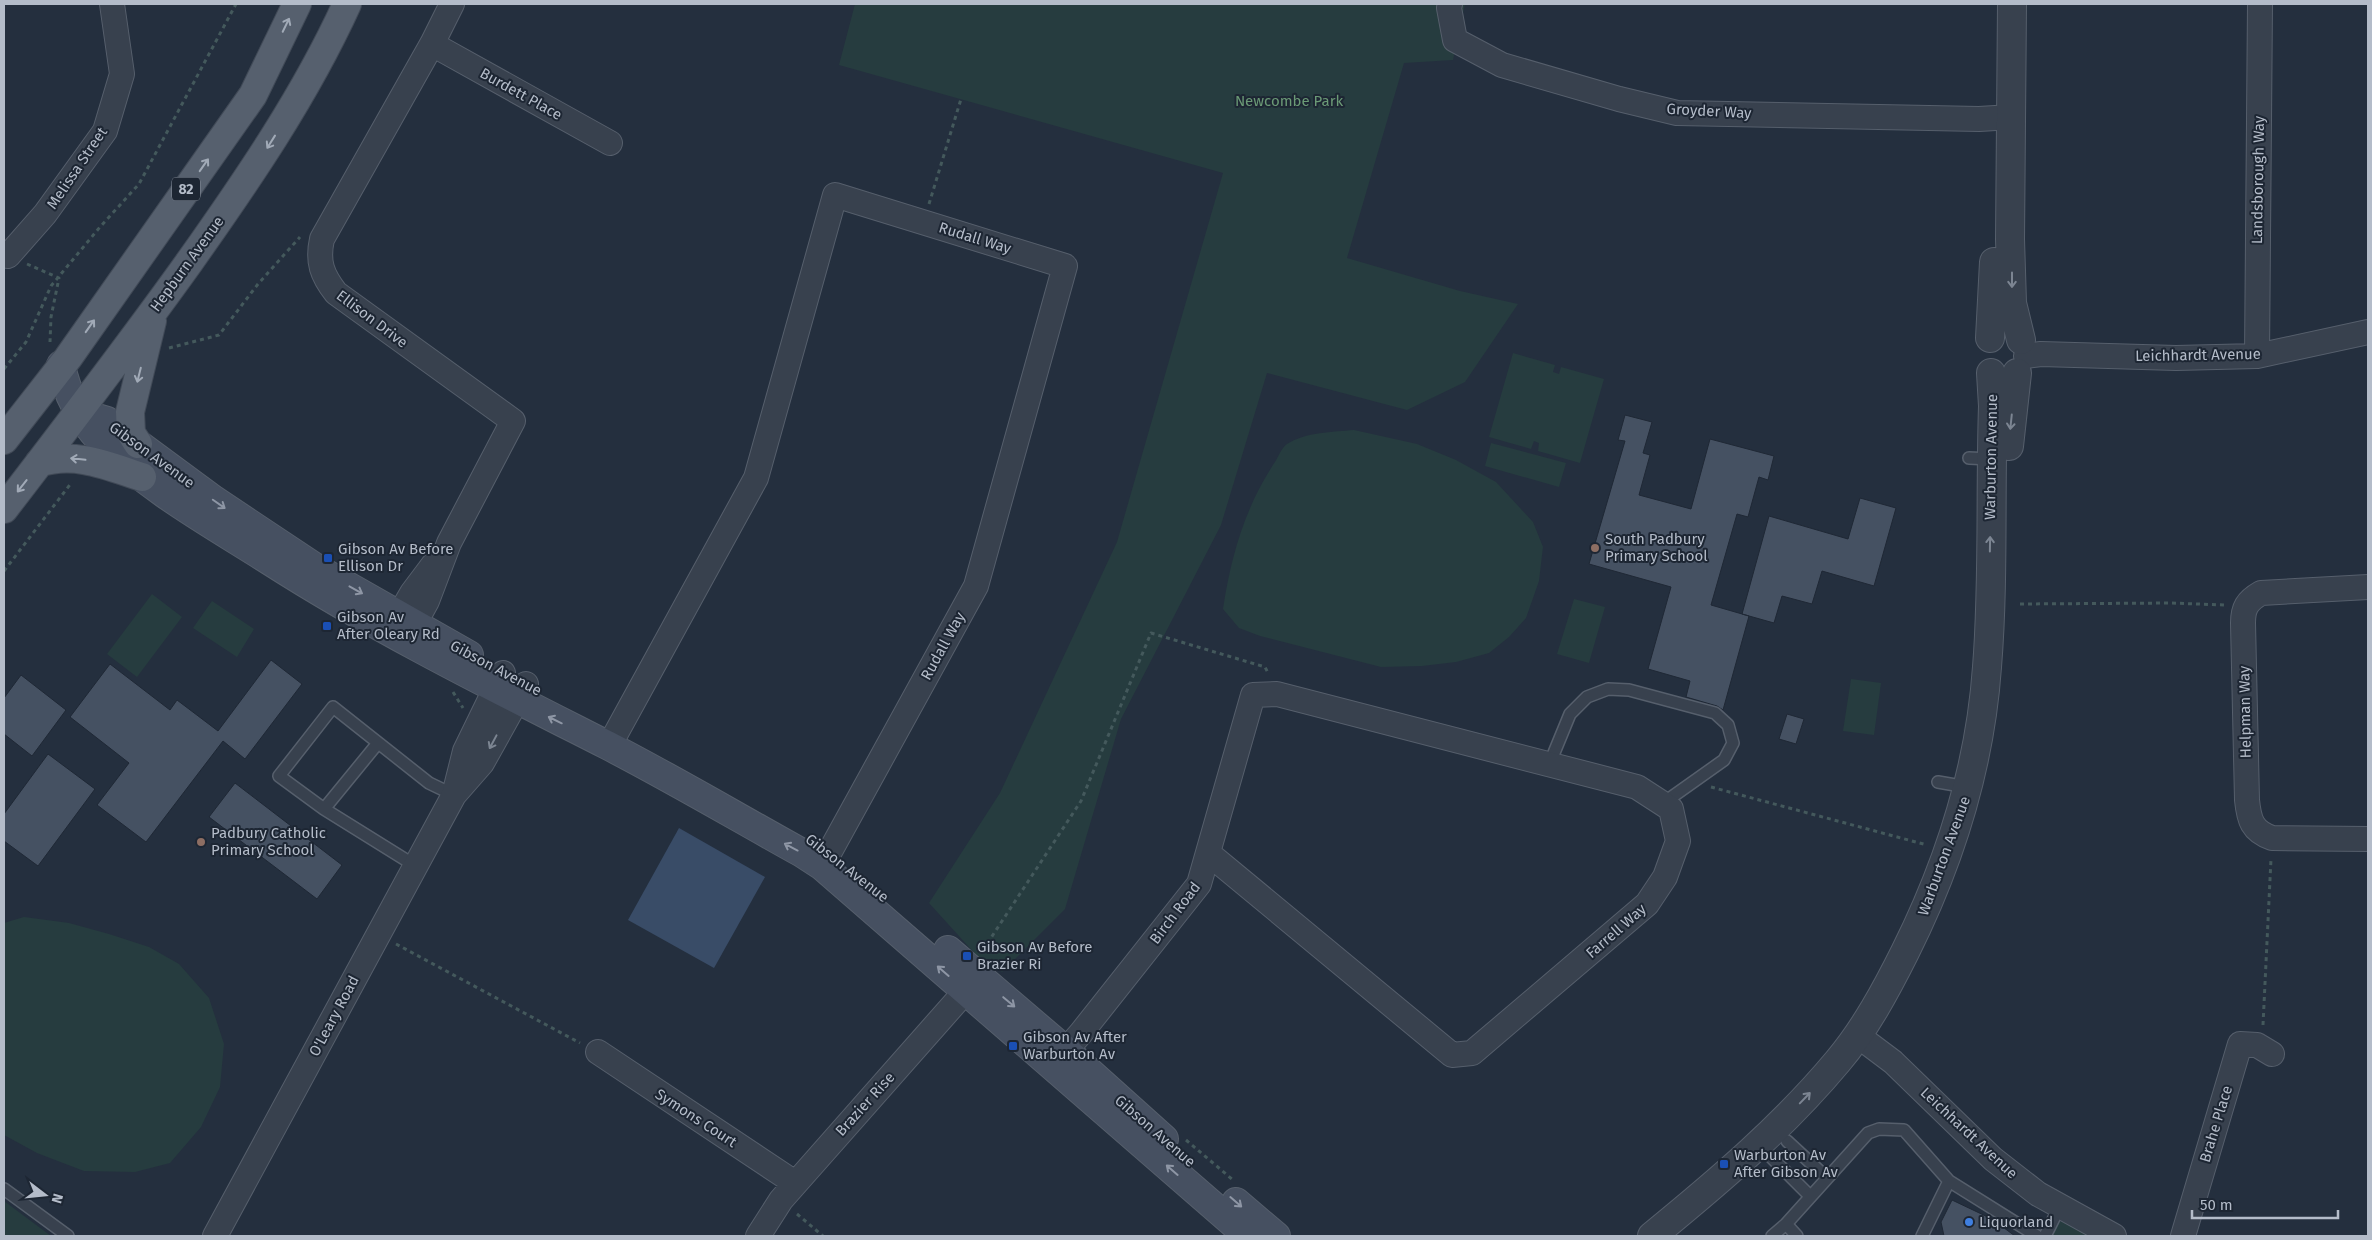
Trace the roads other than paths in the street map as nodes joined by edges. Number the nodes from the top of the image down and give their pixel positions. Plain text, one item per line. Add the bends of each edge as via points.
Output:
1 (112, 4) edge
2 (297, 4) edge
3 (347, 4) edge
4 (452, 4) edge
5 (1450, 4) edge
6 (1996, 4) edge
7 (2012, 4) edge
8 (2260, 4) edge
9 (432, 44) junction
10 (2004, 118) junction
11 (610, 143) dead end
12 (6, 255) edge
13 (154, 310) junction
14 (2368, 332) edge
15 (1990, 338) junction
16 (2257, 356) junction
17 (2014, 361) junction
18 (61, 365) junction
19 (26, 411) junction
20 (78, 412) junction
21 (4, 440) edge
22 (138, 444) junction
23 (39, 463) junction
24 (142, 476) junction
25 (4, 509) edge
26 (2368, 588) edge
27 (402, 628) junction
28 (510, 686) junction
29 (1278, 694) joint
30 (613, 739) junction
31 (378, 742) junction
32 (1549, 764) junction
33 (1938, 782) dead end
34 (1969, 788) junction
35 (454, 795) junction
36 (1662, 804) junction
37 (324, 809) junction
38 (2368, 840) edge
39 (1208, 853) junction
40 (826, 859) junction
41 (414, 866) junction
42 (974, 975) junction
43 (1864, 1040) junction
44 (2264, 1049) road end
45 (598, 1052) road end
46 (1059, 1059) junction
47 (1779, 1149) junction
48 (1826, 1178) junction
49 (1950, 1181) junction
50 (4, 1189) edge
51 (788, 1191) junction
52 (1810, 1196) junction
53 (2060, 1206) junction
54 (1786, 1224) junction
55 (68, 1236) edge
56 (215, 1236) edge
57 (758, 1236) edge
58 (1248, 1236) edge
59 (1276, 1236) edge
60 (1652, 1236) edge
61 (1679, 1236) edge
62 (1772, 1236) edge
63 (1797, 1236) edge
64 (1922, 1236) edge
65 (2037, 1236) edge
66 (2045, 1236) edge
67 (2114, 1236) edge
68 (2183, 1236) edge

1 - 12 street, Melissa Street via 122,74 105,131 45,214
18 -> 2 main road, 82 via 253,95
3 -> 13 main road, Hepburn Avenue via 297,101 242,188
4 - 9 street, Ellison Drive
5 - 10 street, Groyder Way via 1455,40 1502,65 1677,113
6 - 10 street, Warburton Avenue
7 - 10 street, Warburton Avenue
8 - 16 street, Landsborough Way
9 - 11 street, Burdett Place
9 - 27 street, Ellison Drive via 322,239 319,261 322,272 336,293 513,421 449,543 412,592
10 - 15 street, Warburton Avenue
10 -> 17 street, Warburton Avenue
13 - 20 main road, Hepburn Avenue
13 -> 22 main road via 130,412 131,433
14 - 16 street, Leichhardt Avenue
15 - 17 street via 2002,333 2015,336
15 - 17 street, Warburton Avenue via 1982,349 1983,363
16 - 17 street, Leichhardt Avenue via 2176,358 2041,354
34 -> 17 street, Warburton Avenue via 1987,666 1980,459 1993,406
17 -> 43 street, Warburton Avenue via 2004,663 1991,764 1980,812 1958,880 1903,993
18 - 19 main road, 82
18 - 20 main road
19 - 20 main road via 58,408
19 - 21 main road, 82
20 - 22 main road, Gibson Avenue via 107,422
20 - 23 main road, Hepburn Avenue
20 - 24 main road, Gibson Avenue via 102,442
22 -> 27 main road, Gibson Avenue
24 -> 23 main road via 83,459 50,459
23 -> 25 main road, Hepburn Avenue
24 - 27 main road, Gibson Avenue via 240,543
26 - 38 street, Helpman Way via 2261,593 2244,606 2243,623 2249,818 2254,827 2272,838
27 - 28 main road, Gibson Avenue
28 - 30 main road, Gibson Avenue
28 - 35 street, O'Leary Road via 482,763
29 - 32 street, Farrell Way
29 - 39 street, Birch Road via 1253,695
30 - 40 main road, Gibson Avenue via 802,852
30 - 40 street, Rudall Way via 756,478 835,195 1065,266 976,586
31 - 35 lane via 429,783
31 - 37 lane
31 - 37 lane via 333,707 279,776
32 - 36 street, Farrell Way via 1637,788
32 - 36 lane via 1570,714 1587,697 1608,689 1629,690 1715,713 1728,725 1733,743 1724,760
33 - 34 lane
34 - 43 street, Warburton Avenue via 1948,853 1918,926
35 - 41 street, O'Leary Road
36 - 39 street, Farrell Way via 1671,809 1678,841 1665,877 1648,904 1472,1053 1452,1055
37 - 41 lane
39 - 46 street, Birch Road via 1199,884
40 - 42 main road, Gibson Avenue
41 - 56 street, O'Leary Road
42 - 46 main road, Gibson Avenue
42 - 51 street, Brazier Rise
43 - 47 street, Warburton Avenue via 1852,1073
43 - 53 street, Leichhardt Avenue via 1893,1062 1993,1159 2038,1194
60 -> 43 street, Warburton Avenue via 1767,1137 1834,1066
44 - 68 street, Brahe Place via 2240,1044
45 - 51 street, Symons Court
58 -> 46 main road, Gibson Avenue
46 -> 59 main road, Gibson Avenue
47 - 48 lane
47 - 52 lane
47 - 61 street, Warburton Avenue
48 - 49 lane via 1873,1130 1898,1129 1908,1134
48 - 52 lane
49 - 64 lane
49 - 65 lane
50 - 55 lane
51 - 57 street, Brazier Rise
52 - 54 lane
53 - 66 lane
53 - 67 street, Leichhardt Avenue
54 - 62 lane
54 - 63 lane

